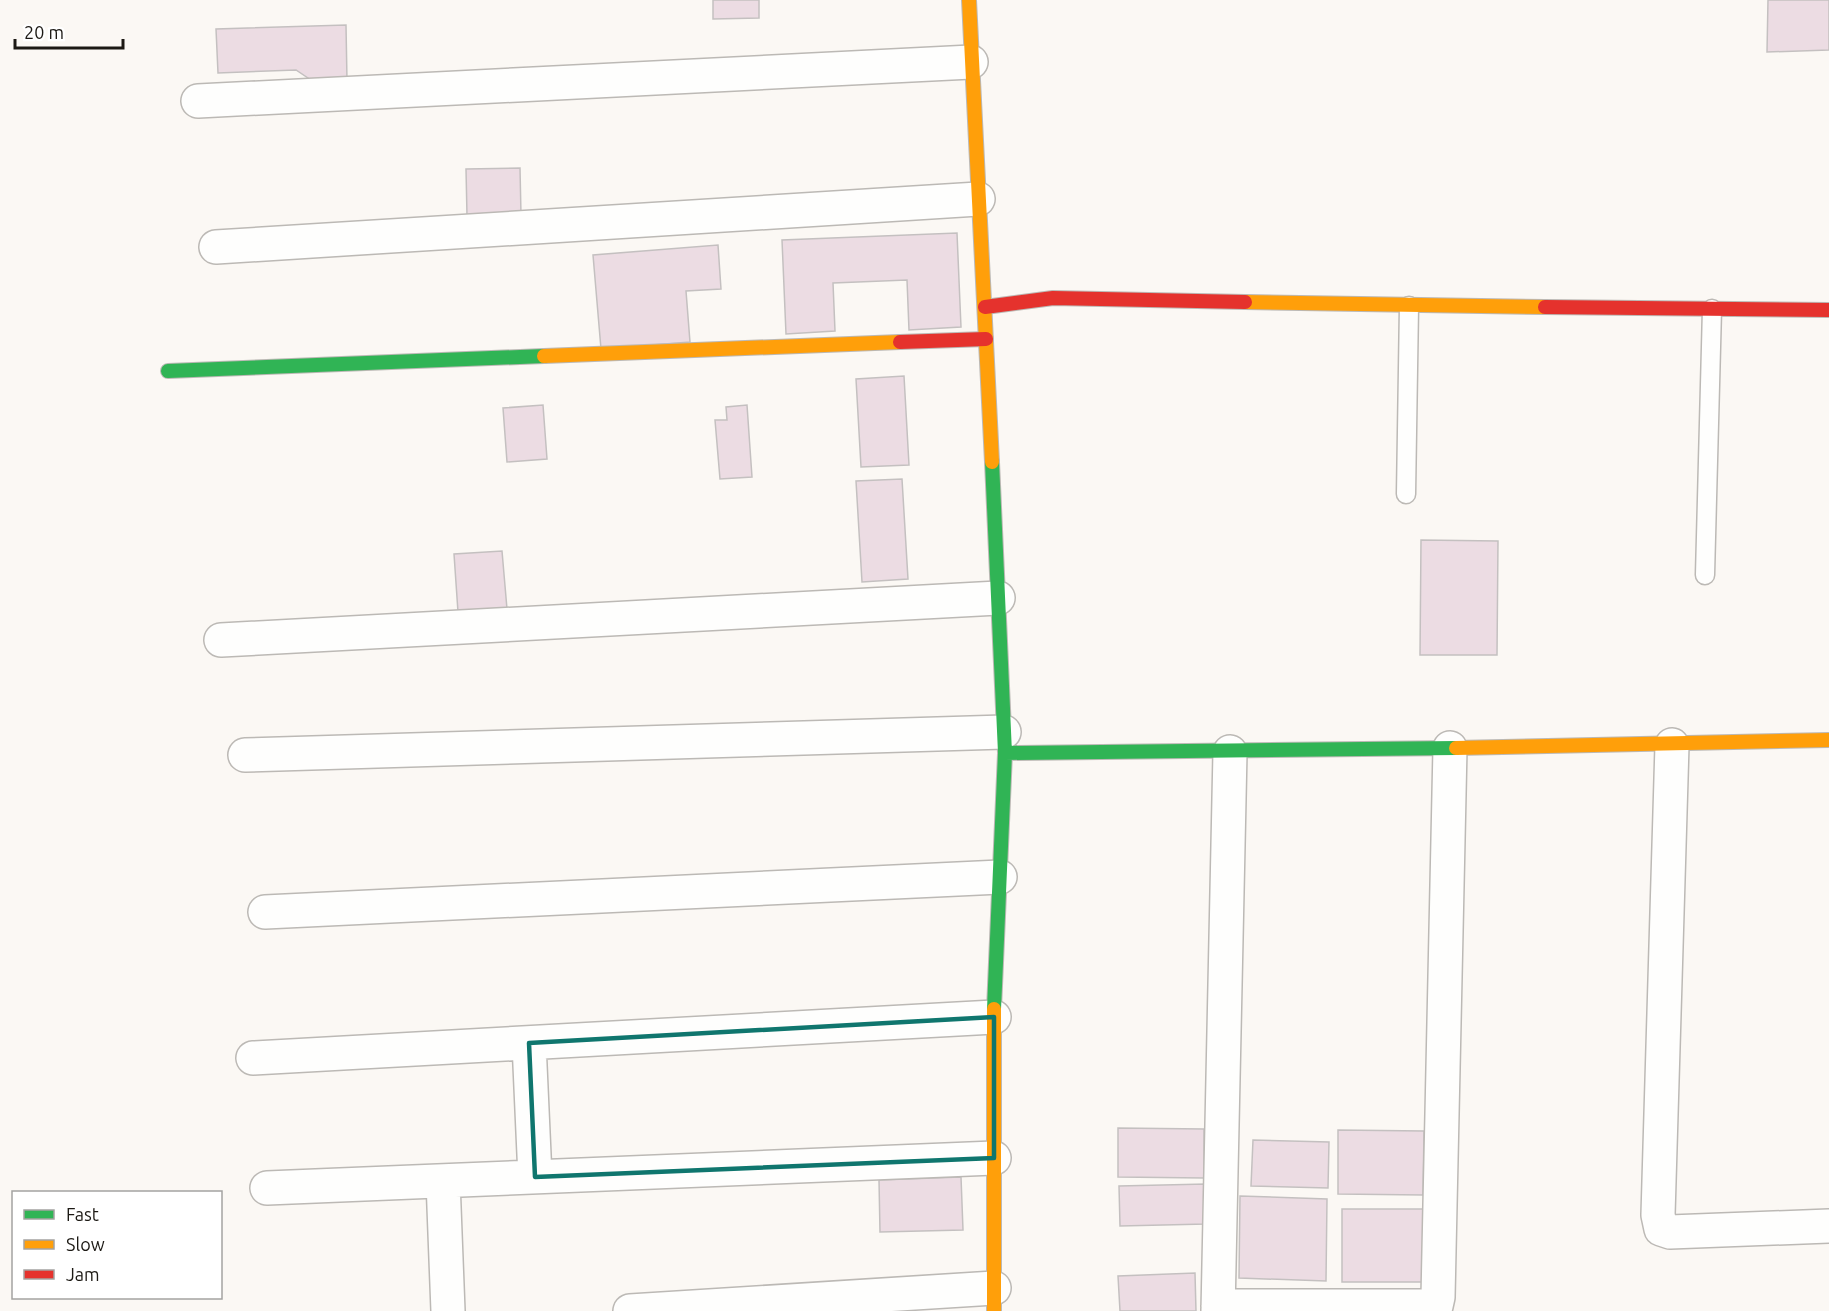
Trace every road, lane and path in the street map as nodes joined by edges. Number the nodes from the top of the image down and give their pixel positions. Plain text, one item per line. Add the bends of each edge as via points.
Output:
1 (969, 0) edge
2 (971, 62) junction
3 (198, 101) dead end
4 (978, 199) junction
5 (216, 247) dead end
6 (1409, 306) junction
7 (985, 307) junction
8 (1712, 309) junction
9 (1829, 310) edge
10 (986, 339) junction
11 (168, 371) dead end
12 (1406, 494) dead end
13 (1705, 575) dead end
14 (998, 598) junction
15 (221, 640) dead end
16 (1829, 740) edge
17 (1004, 743) junction
18 (1671, 745) junction
19 (1450, 748) junction
20 (1230, 752) junction
21 (245, 755) dead end
22 (1000, 877) junction
23 (265, 912) dead end
24 (994, 1017) junction
25 (529, 1043) junction
26 (253, 1058) dead end
27 (994, 1158) junction
28 (535, 1177) junction
29 (443, 1181) junction
30 (267, 1188) dead end
31 (1829, 1226) edge
32 (994, 1300) edge
33 (1218, 1308) edge
34 (448, 1311) edge
35 (630, 1311) edge

1 - 2 street
2 - 3 street
2 - 4 street
4 - 5 street
4 - 7 street
6 - 7 street via 1053,298
6 - 8 street
6 - 12 lane
7 - 10 street
8 - 9 street
8 - 13 lane
10 - 11 street
10 - 14 street
14 - 15 street
14 - 17 street
16 - 18 street
17 - 20 street
17 - 21 street
17 - 22 street
18 - 19 street
18 - 31 street via 1658,1215 1661,1229 1670,1232
19 - 20 street
19 - 33 street via 1436,1306
20 - 33 street
22 - 23 street
22 - 24 street
24 - 25 street
24 - 27 street
25 - 26 street
25 - 28 street
27 - 28 street
27 - 32 street
28 - 29 street
29 - 30 street
29 - 34 street
32 - 35 street

